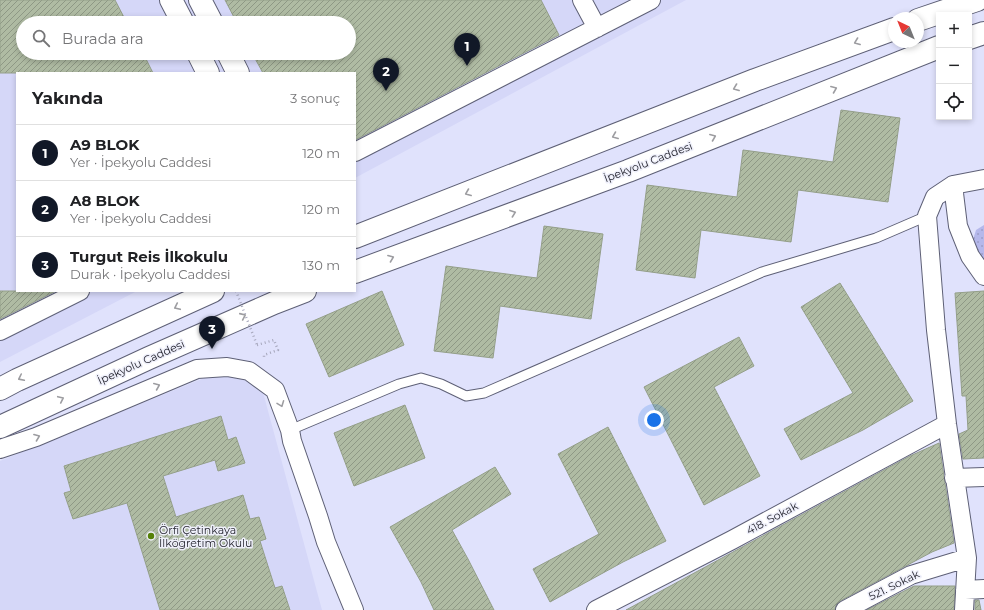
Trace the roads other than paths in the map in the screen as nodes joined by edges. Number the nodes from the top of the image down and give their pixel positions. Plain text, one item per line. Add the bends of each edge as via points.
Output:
1 (171, 0) edge
2 (200, 0) edge
3 (582, 0) edge
4 (651, 0) edge
5 (977, 0) edge
6 (179, 16) edge
7 (208, 16) edge
8 (924, 18) edge
9 (597, 28) junction
10 (888, 30) edge
11 (984, 34) edge
12 (972, 37) edge
13 (984, 46) edge
14 (972, 47) edge
15 (936, 48) edge
16 (202, 60) edge
17 (232, 60) edge
18 (208, 72) edge
19 (238, 72) edge
20 (356, 151) edge
21 (984, 180) edge
22 (952, 185) junction
23 (926, 216) junction
24 (356, 237) edge
25 (356, 272) edge
26 (984, 276) edge
27 (78, 292) edge
28 (211, 292) edge
29 (302, 292) edge
30 (0, 331) edge
31 (0, 389) edge
32 (946, 424) junction
33 (0, 427) edge
34 (290, 430) junction
35 (0, 449) edge
36 (984, 477) edge
37 (954, 478) junction
38 (967, 558) junction
39 (984, 589) edge
40 (965, 590) junction
41 (354, 610) edge
42 (596, 610) edge
43 (845, 610) edge
44 (964, 610) edge

1 - 6 main road
2 - 7 main road
3 - 9 street
4 - 9 street
5 - 8 main road
9 - 20 street
10 -> 24 main road
11 - 12 main road
13 - 14 main road
25 -> 15 main road, İpekyolu Caddesi via 628,171
16 - 18 main road
17 - 19 main road
21 - 22 street
22 - 23 street via 935,198
22 - 26 street via 958,226 970,256
23 - 32 street
23 - 34 lane via 876,238 762,272 484,393 466,396 442,384 421,378 399,384
27 - 30 street
28 -> 31 main road
33 -> 29 main road, İpekyolu Caddesi via 156,355
32 - 37 street
32 - 42 street, 418. Sokak via 732,540
35 -> 34 street via 36,437 197,369 227,367 249,371 275,390
34 - 41 street via 326,542
36 - 37 street
37 - 38 street
38 - 40 street
38 - 43 street, 521. Sokak via 911,575
39 - 40 street
40 - 44 street

